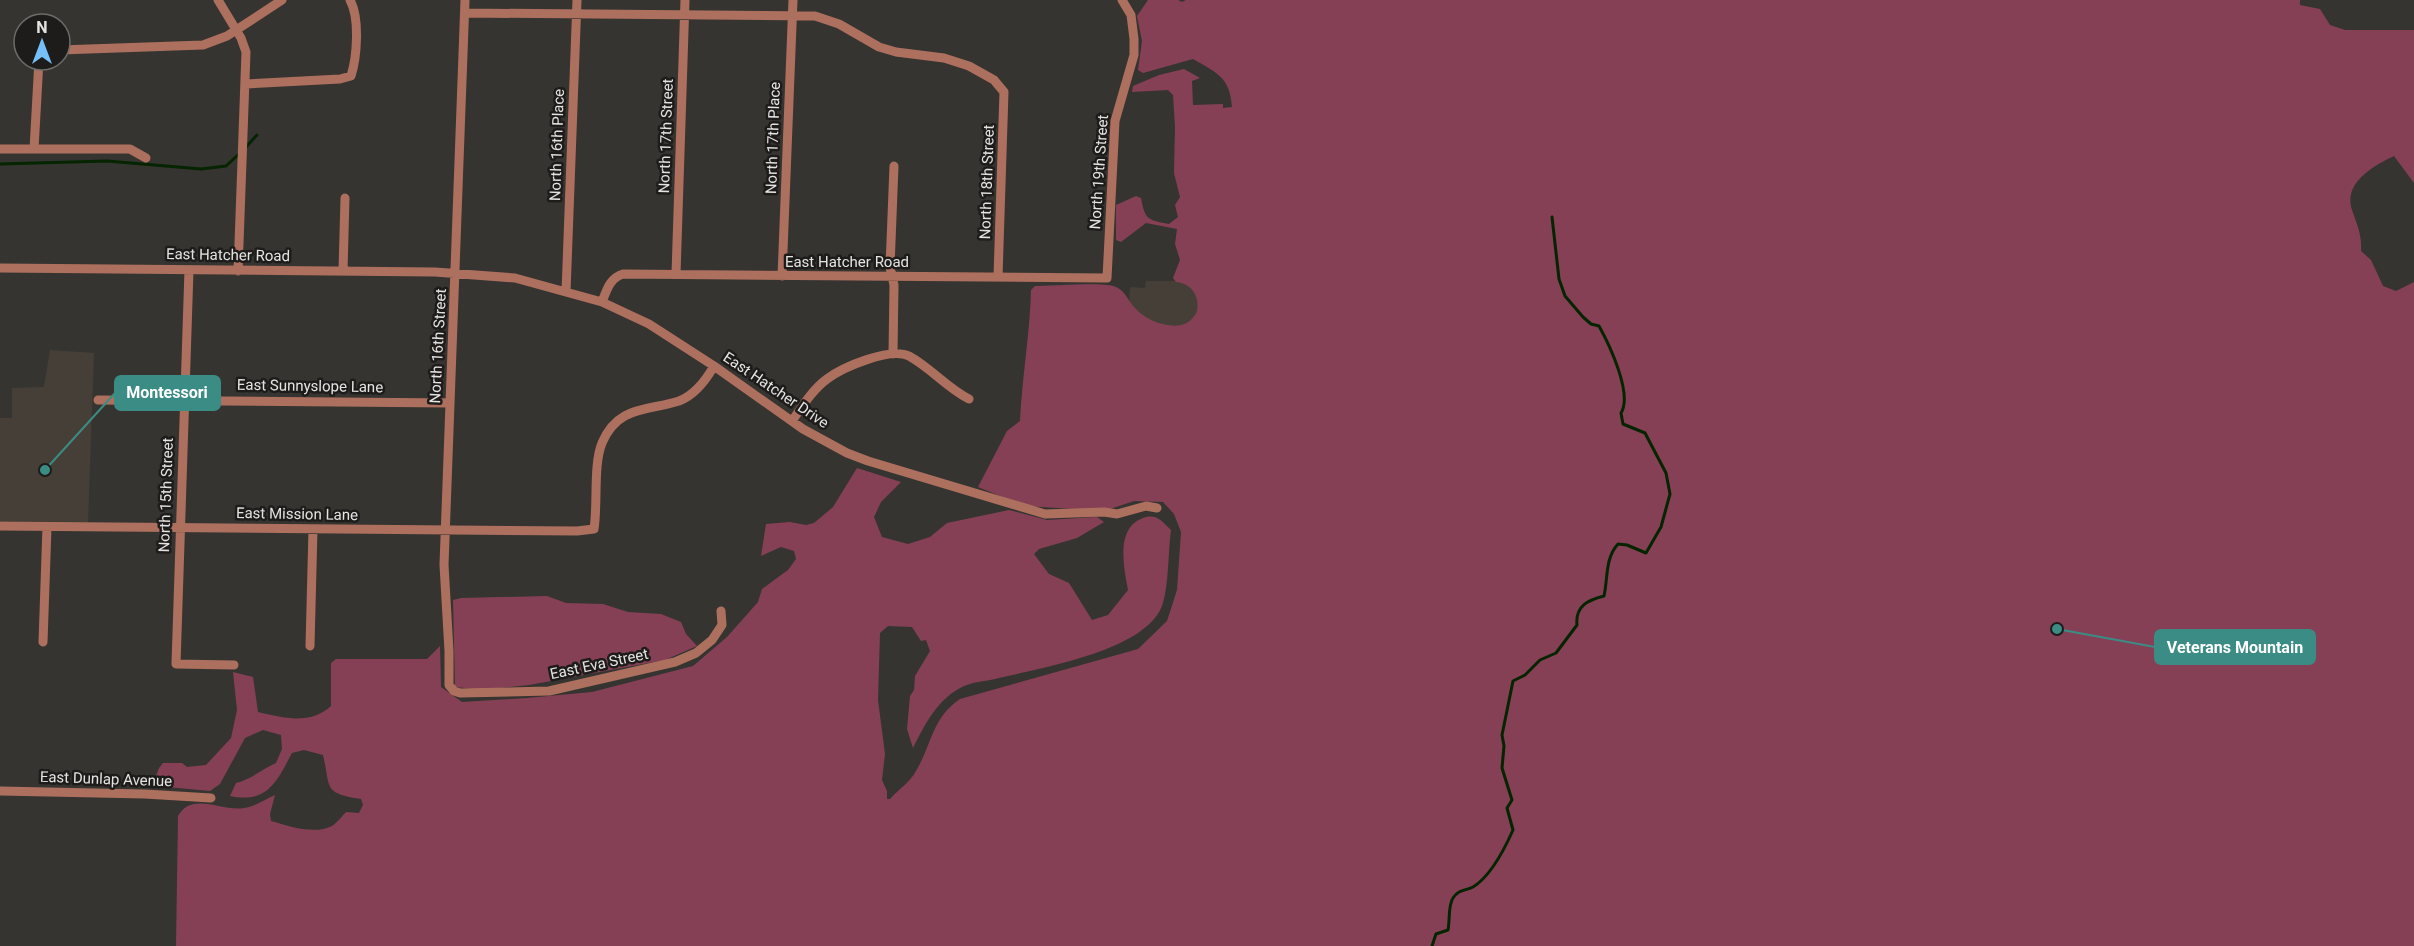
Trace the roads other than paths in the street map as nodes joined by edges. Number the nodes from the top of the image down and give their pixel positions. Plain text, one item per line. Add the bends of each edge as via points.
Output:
1 (218, 0) edge
2 (282, 0) edge
3 (350, 0) edge
4 (465, 0) edge
5 (578, 0) edge
6 (685, 0) edge
7 (793, 0) edge
8 (1122, 0) edge
9 (465, 13) junction
10 (577, 13) junction
11 (685, 14) junction
12 (793, 15) junction
13 (236, 30) junction
14 (72, 50) edge
15 (38, 72) edge
16 (246, 84) junction
17 (0, 149) edge
18 (34, 149) junction
19 (146, 158) dead end
20 (894, 166) dead end
21 (345, 198) dead end
22 (0, 268) edge
23 (189, 270) junction
24 (238, 271) junction
25 (343, 271) junction
26 (456, 273) junction
27 (676, 274) junction
28 (782, 276) junction
29 (892, 277) junction
30 (998, 277) junction
31 (1107, 278) joint
32 (566, 292) junction
33 (602, 302) junction
34 (893, 354) junction
35 (714, 366) junction
36 (969, 399) dead end
37 (98, 400) dead end
38 (184, 400) junction
39 (450, 403) junction
40 (792, 421) junction
41 (1157, 508) dead end
42 (0, 526) edge
43 (47, 527) junction
44 (180, 528) junction
45 (313, 529) junction
46 (446, 530) junction
47 (722, 611) dead end
48 (44, 642) dead end
49 (310, 646) dead end
50 (234, 665) dead end
51 (454, 691) joint
52 (0, 791) edge
53 (211, 798) dead end

1 - 13 street
2 - 13 street
3 - 16 street via 356,16 351,76
4 - 9 street, North 16th Street
5 - 10 street, North 16th Place
6 - 11 street, North 17th Street
7 - 12 street, North 17th Place
8 - 31 street, North 19th Street via 1131,15 1134,47 1115,121
9 - 10 street
9 - 26 street, North 16th Street
10 - 11 street
10 - 32 street, North 16th Place
11 - 12 street
11 - 27 street, North 17th Street
12 - 28 street, North 17th Place
12 - 30 street, North 18th Street via 827,18 879,47 896,52 965,65 1003,89
13 - 14 street via 214,42 193,46
13 - 16 street via 246,52
15 - 18 street
16 - 24 street
17 - 18 street
18 - 19 street via 130,149
20 - 29 street
21 - 25 street
22 - 23 street, East Hatcher Road
23 - 24 street, East Hatcher Road
23 - 38 street, North 15th Street
24 - 25 street, East Hatcher Road
25 - 26 street, East Hatcher Road
26 - 32 street, East Hatcher Drive via 515,278
26 - 39 street, North 16th Street
27 - 28 street, East Hatcher Road
27 - 33 street, East Hatcher Road via 615,276
28 - 29 street, East Hatcher Road
29 - 30 street, East Hatcher Road
29 - 34 street
30 - 31 street, East Hatcher Road
32 - 33 street, East Hatcher Drive
33 - 35 street, East Hatcher Drive via 649,324
34 - 36 street via 917,361
34 - 40 street via 831,376
35 - 40 street, East Hatcher Drive
35 - 46 street, East Mission Lane via 696,390 680,400 639,408 621,418 609,432 599,456 594,530
37 - 38 street, East Sunnyslope Lane
38 - 39 street, East Sunnyslope Lane
38 - 44 street, North 15th Street
39 - 46 street, North 16th Street
40 - 41 street, East Hatcher Drive via 868,462 1045,514 1117,514 1146,506
42 - 43 street, East Mission Lane
43 - 44 street, East Mission Lane
43 - 48 street
44 - 45 street, East Mission Lane
44 - 50 street, North 15th Street via 176,664
45 - 46 street, East Mission Lane
45 - 49 street
46 - 51 street, North 16th Street via 444,592 449,685
47 - 51 street, East Eva Street via 722,625 712,640 675,662 549,691
52 - 53 street, East Dunlap Avenue

